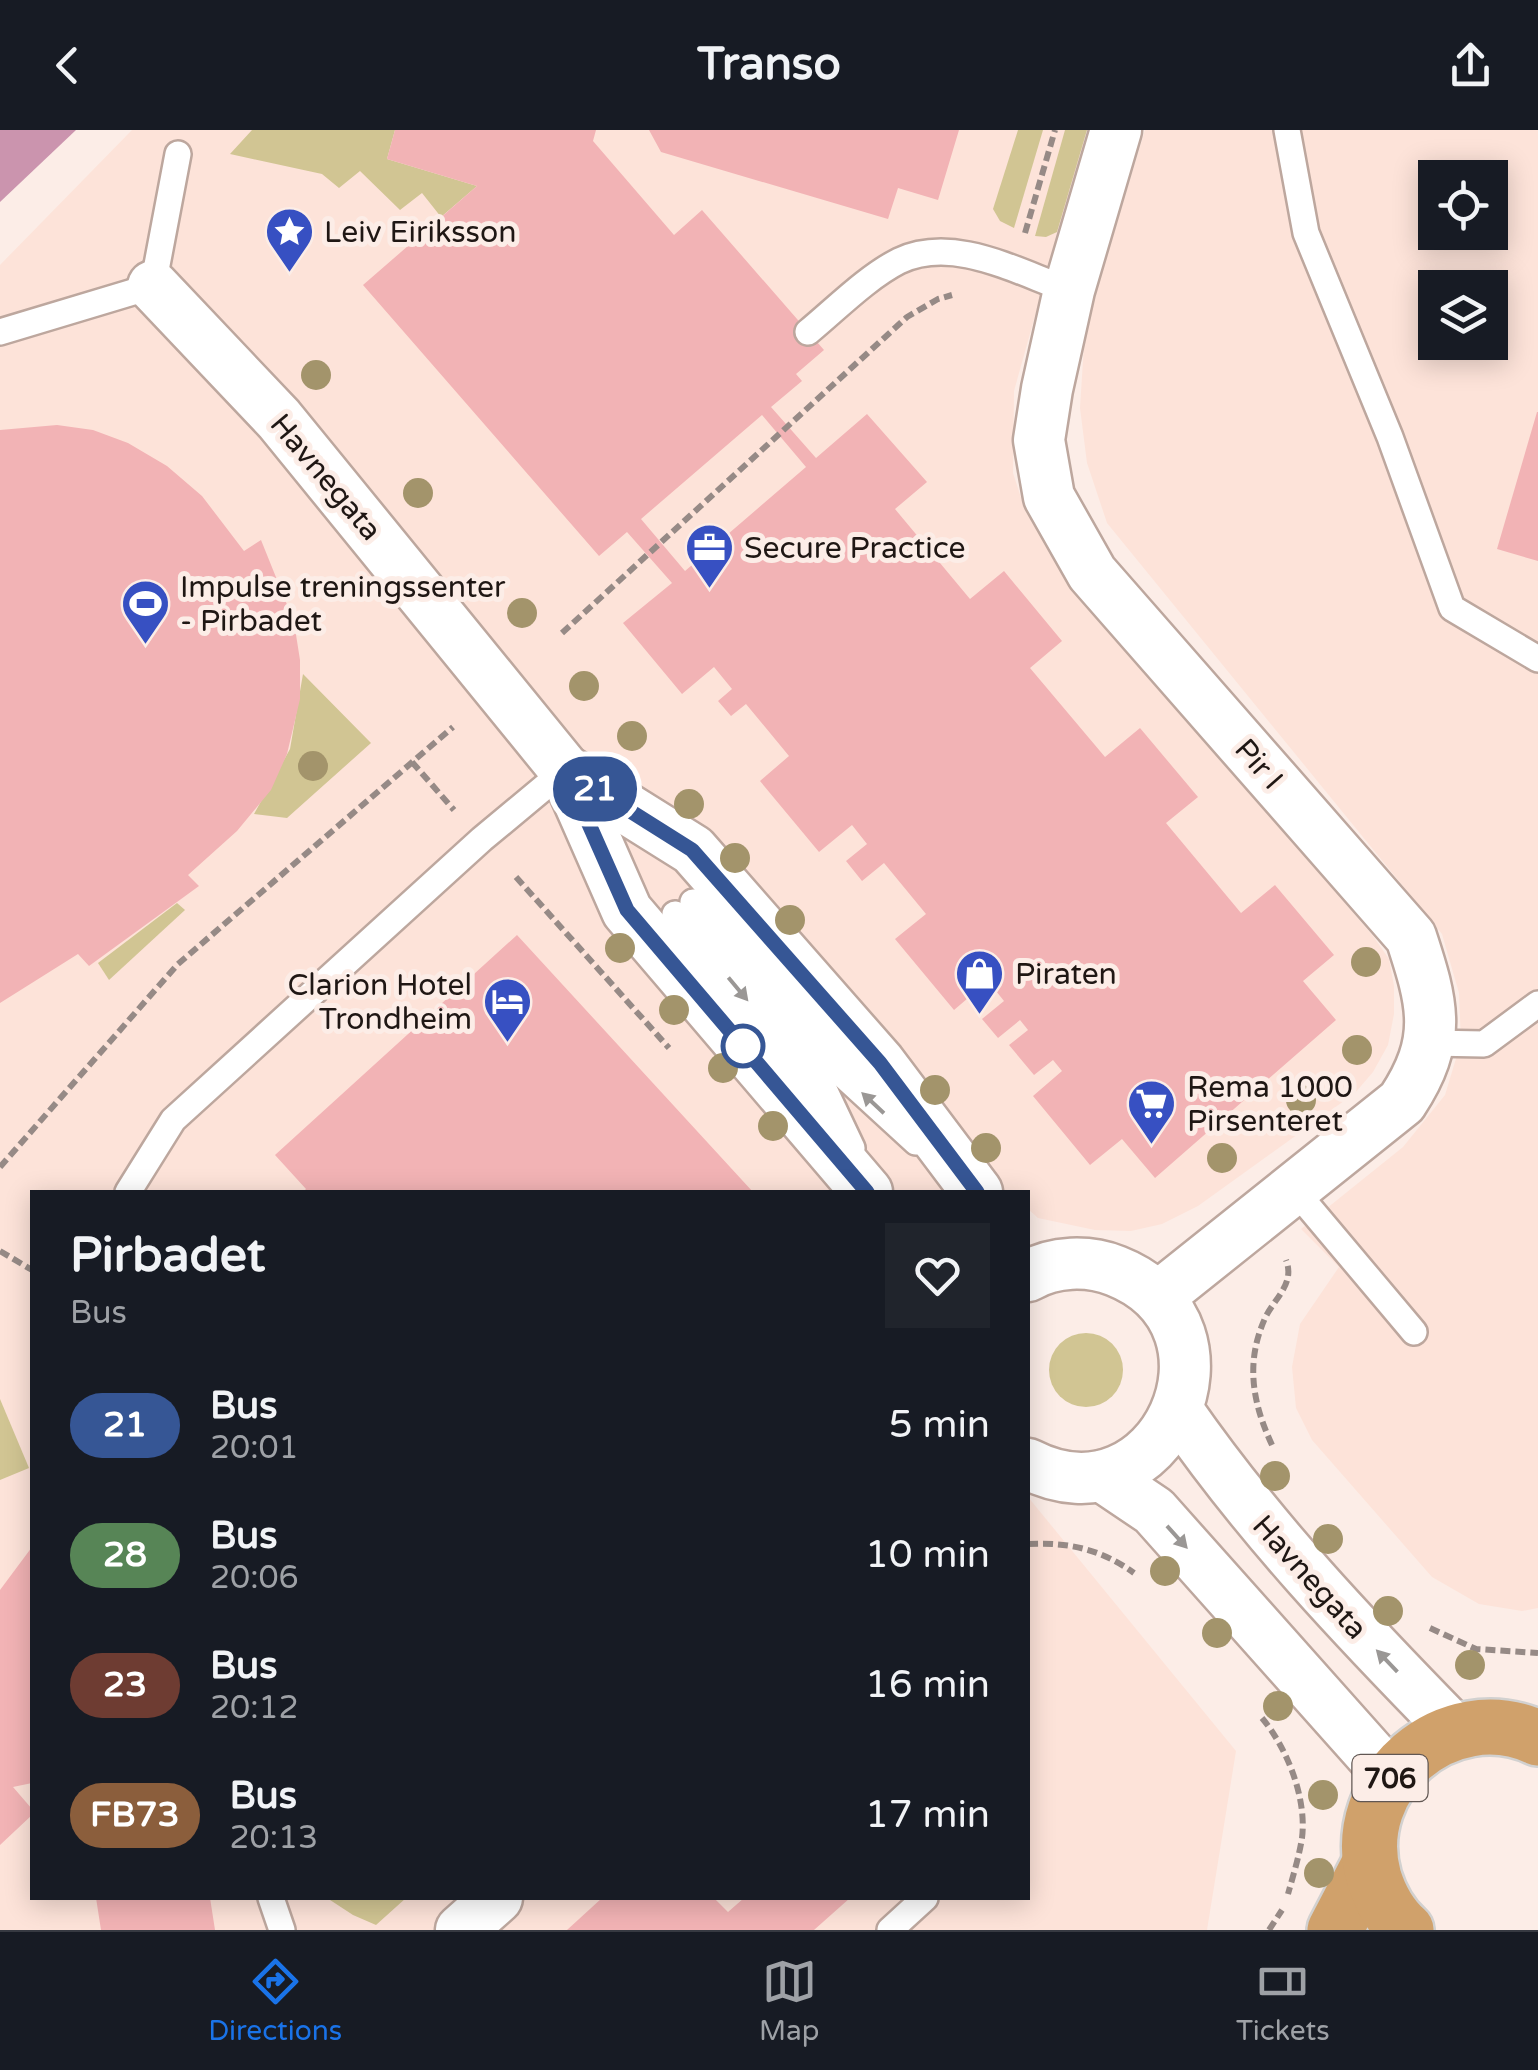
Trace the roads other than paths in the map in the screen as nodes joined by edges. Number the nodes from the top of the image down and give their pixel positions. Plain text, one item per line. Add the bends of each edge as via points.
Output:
1 (1116, 130) edge
2 (1287, 130) edge
3 (178, 154) dead end
4 (1047, 283) junction
5 (153, 286) junction
6 (0, 332) edge
7 (808, 332) dead end
8 (1538, 659) edge
9 (565, 770) junction
10 (1538, 1004) edge
11 (1430, 1044) junction
12 (1292, 1187) junction
13 (129, 1190) edge
14 (867, 1190) edge
15 (868, 1190) edge
16 (972, 1190) edge
17 (973, 1190) edge
18 (1032, 1267) edge
19 (1158, 1298) junction
20 (1414, 1332) dead end
21 (1178, 1412) junction
22 (1034, 1473) edge
23 (1102, 1476) junction
24 (1456, 1731) junction
25 (1538, 1738) edge
26 (1391, 1777) junction
27 (1370, 1863) junction
28 (272, 1900) edge
29 (495, 1900) edge
30 (922, 1900) edge
31 (282, 1930) edge
32 (460, 1930) edge
33 (890, 1930) edge
34 (1336, 1930) edge
35 (1406, 1930) edge

1 - 4 street, Pir I
2 - 8 lane via 1306,233 1452,608
3 - 5 lane
4 - 7 lane via 978,257 914,257 877,276
4 - 11 street, Pir I via 1039,440 1049,497 1092,573 1411,938 1430,994
5 - 6 lane
5 - 9 street, Havnegata via 279,419
9 - 13 lane via 173,1120
9 - 14 street, Havnegata via 627,910
9 - 17 street, Havnegata via 692,850 880,1063
10 - 11 lane via 1484,1044
11 - 12 street, Pir I via 1402,1102
12 - 19 street, Pir I
12 - 20 lane
16 -> 15 lane via 843,1075 684,908 825,1091
18 - 19 street via 1103,1266
19 - 21 street via 1184,1351 1186,1382
21 - 23 street via 1134,1464
24 -> 21 street, Havnegata via 1338,1611 1224,1478
22 - 23 street
23 -> 26 street via 1154,1511
24 - 25 highway, 706 via 1489,1726
24 - 26 highway, 706 via 1419,1748
26 - 27 highway, 706 via 1373,1818
27 - 34 highway, 706
27 - 35 highway, 706 via 1380,1895
28 - 31 lane
29 - 32 street
30 - 33 lane

